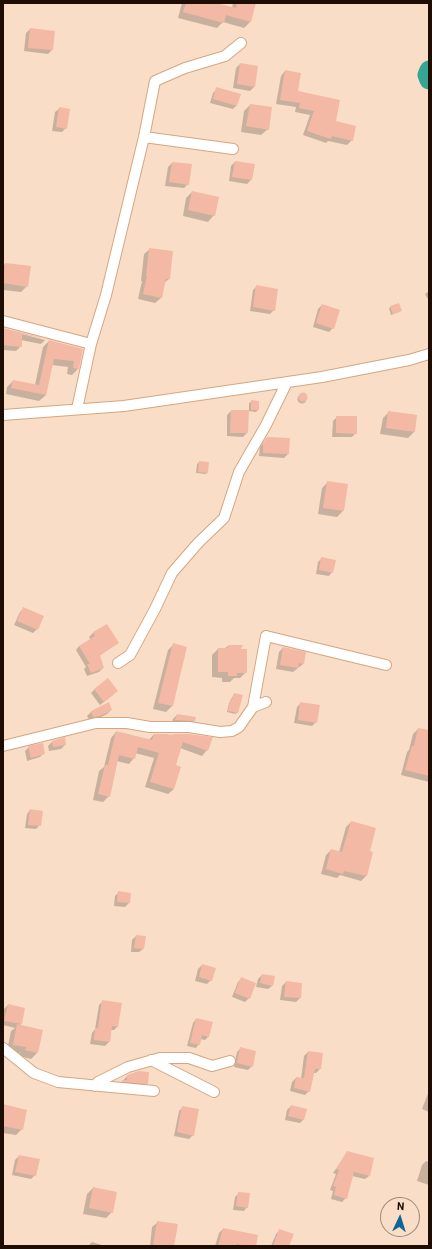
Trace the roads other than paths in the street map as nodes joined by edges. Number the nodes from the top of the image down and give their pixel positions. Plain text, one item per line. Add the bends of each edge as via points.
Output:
1 (241, 43) dead end
2 (144, 137) junction
3 (233, 149) dead end
4 (3, 321) edge
5 (91, 344) junction
6 (429, 354) edge
7 (287, 382) junction
8 (77, 410) junction
9 (3, 415) edge
10 (118, 663) dead end
11 (386, 666) dead end
12 (266, 702) dead end
13 (253, 707) junction
14 (3, 746) edge
15 (3, 1048) edge
16 (151, 1060) junction
17 (230, 1061) dead end
18 (96, 1086) junction
19 (154, 1091) dead end
20 (214, 1092) dead end

1 - 2 street via 224,56 185,68 155,81
2 - 3 street
2 - 5 street via 106,295
4 - 5 street
5 - 8 street
6 - 7 street via 409,360
7 - 8 street via 124,406
7 - 10 street via 239,472 224,518 172,573 130,655
8 - 9 street
11 - 13 street via 266,636
12 - 13 street
13 - 14 street via 239,727 232,731 96,722
15 - 18 street via 34,1073 58,1082
16 - 17 street via 189,1058 212,1066
16 - 18 street via 128,1067 98,1082
16 - 20 street
18 - 19 street

